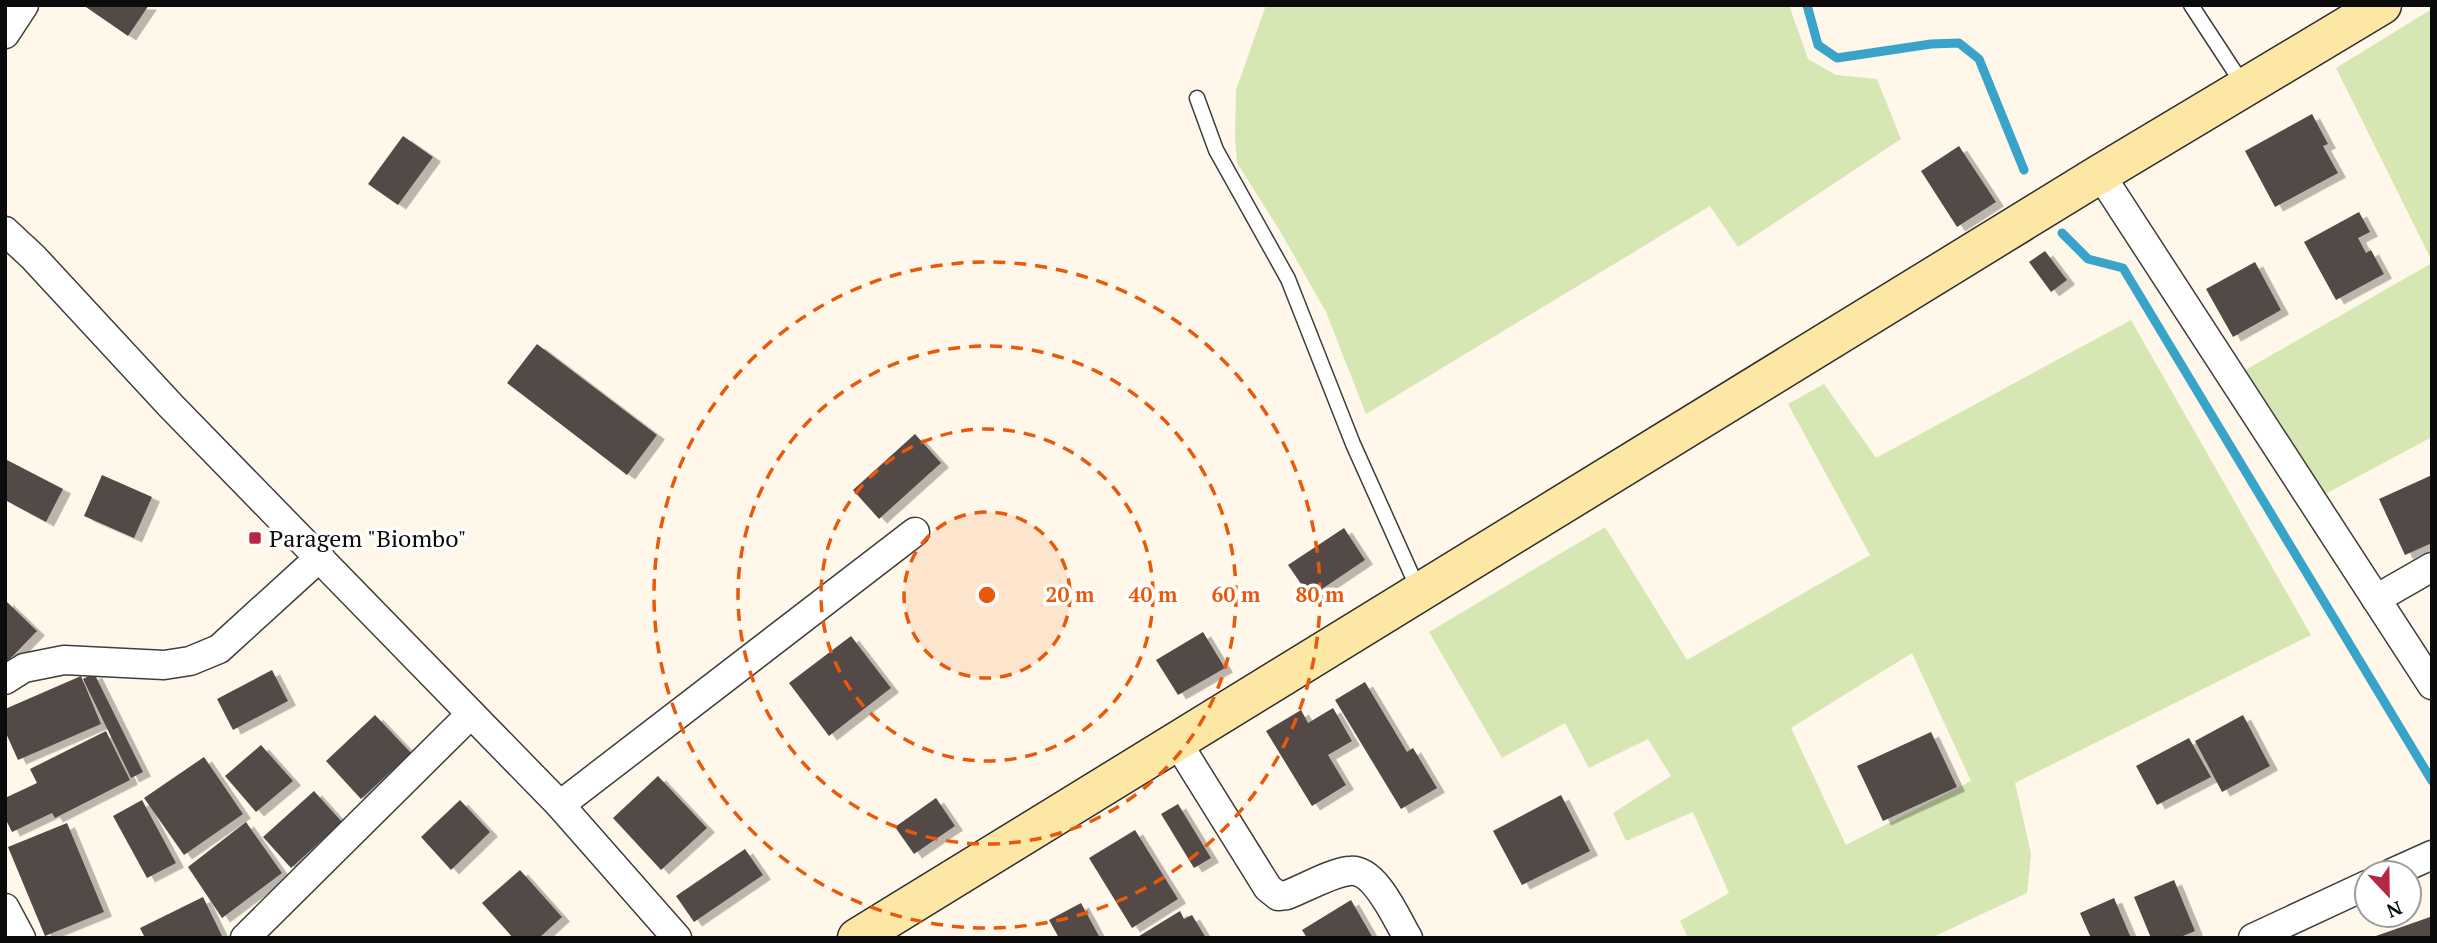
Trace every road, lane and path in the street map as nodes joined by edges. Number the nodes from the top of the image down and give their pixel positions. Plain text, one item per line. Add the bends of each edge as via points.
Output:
1 (24, 5) edge
2 (2191, 5) edge
3 (2367, 10) edge
4 (5, 34) edge
5 (2245, 88) junction
6 (1197, 99) dead end
7 (2100, 174) junction
8 (5, 231) edge
9 (915, 532) dead end
10 (320, 557) junction
11 (2432, 567) edge
12 (1419, 591) junction
13 (2376, 599) junction
14 (5, 680) edge
15 (2432, 685) edge
16 (471, 714) junction
17 (1177, 742) junction
18 (560, 805) junction
19 (2353, 892) edge
20 (5, 908) edge
21 (21, 938) edge
22 (245, 938) edge
23 (677, 938) edge
24 (857, 938) edge
25 (1408, 938) edge
26 (2253, 938) edge

1 - 4 street
2 - 5 lane
3 - 5 main road
5 - 7 main road
6 - 12 lane via 1216,150 1287,279 1353,444
7 - 12 main road
7 - 13 street
8 - 10 street
9 - 18 street
10 - 14 street via 219,649 190,661 164,665 64,660 24,668
10 - 16 street
11 - 13 street
12 - 17 main road
13 - 15 street
16 - 18 street
16 - 22 street
17 - 24 main road
17 - 25 street via 1278,896 1349,871 1361,872 1373,880
18 - 23 street
19 - 26 street
20 - 21 street

